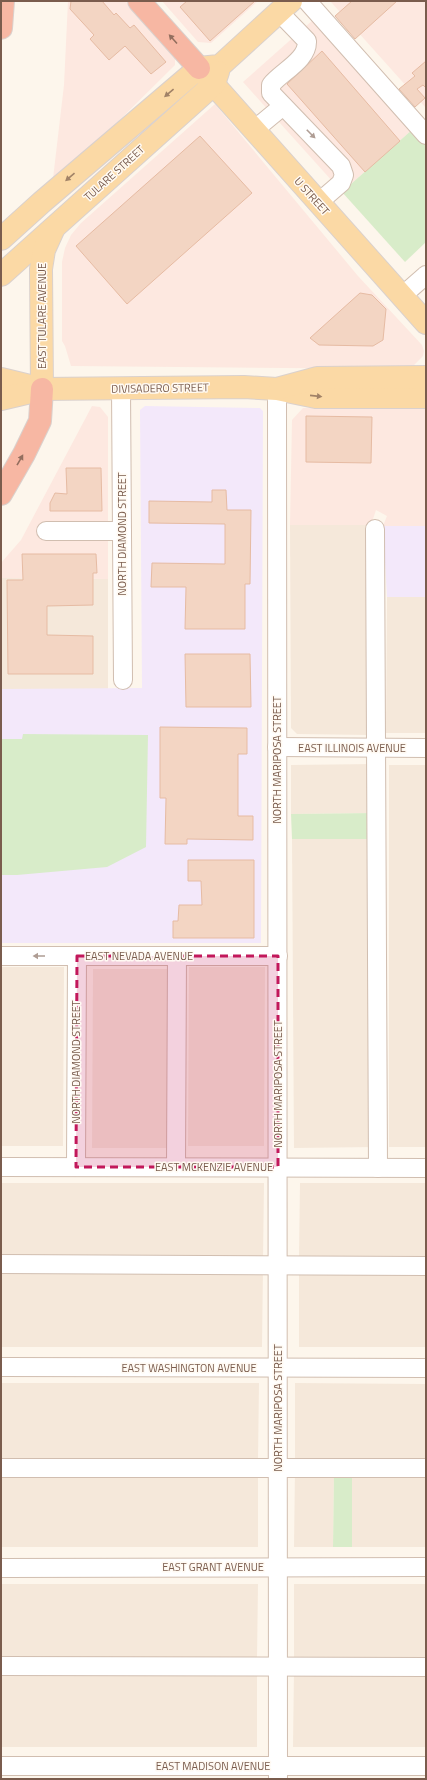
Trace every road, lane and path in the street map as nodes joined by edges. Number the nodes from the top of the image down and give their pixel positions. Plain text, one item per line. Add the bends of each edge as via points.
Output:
1 (3, 1) edge
2 (139, 1) edge
3 (307, 1) edge
4 (285, 6) edge
5 (1, 28) edge
6 (211, 73) junction
7 (283, 106) junction
8 (254, 130) junction
9 (426, 135) edge
10 (319, 202) junction
11 (58, 223) junction
12 (1, 239) edge
13 (1, 275) edge
14 (426, 275) edge
15 (402, 296) junction
16 (426, 323) edge
17 (426, 377) edge
18 (1, 379) edge
19 (426, 387) edge
20 (121, 388) junction
21 (42, 389) junction
22 (277, 389) junction
23 (341, 396) junction
24 (426, 397) edge
25 (1, 399) edge
26 (1, 494) edge
27 (375, 530) dead end
28 (46, 531) dead end
29 (122, 531) junction
30 (123, 680) dead end
31 (278, 747) junction
32 (376, 747) junction
33 (426, 748) edge
34 (1, 956) edge
35 (77, 956) junction
36 (177, 956) junction
37 (278, 956) junction
38 (1, 1167) edge
39 (76, 1168) junction
40 (176, 1168) junction
41 (278, 1168) junction
42 (378, 1168) junction
43 (426, 1168) edge
44 (1, 1264) edge
45 (278, 1265) junction
46 (426, 1266) edge
47 (1, 1367) edge
48 (278, 1368) junction
49 (426, 1368) edge
50 (1, 1468) edge
51 (278, 1468) junction
52 (426, 1468) edge
53 (278, 1567) junction
54 (426, 1567) edge
55 (1, 1568) edge
56 (1, 1666) edge
57 (278, 1666) junction
58 (426, 1667) edge
59 (1, 1766) edge
60 (426, 1766) edge
61 (278, 1773) edge

1 - 5 highway
6 -> 2 highway
3 - 9 street
4 - 6 main road, TULARE STREET
4 - 7 street via 307,41 307,48 302,57 271,85 271,93
6 - 8 main road, U STREET
6 - 11 main road, TULARE STREET
6 -> 12 main road, TULARE STREET via 31,212
7 - 8 street
7 -> 10 street via 341,166 344,175 341,183
8 - 10 main road, U STREET
10 - 15 main road, U STREET
11 - 13 main road, TULARE STREET
11 - 21 main road, EAST TULARE AVENUE via 44,250 41,269
14 - 15 street
15 - 16 main road, U STREET
17 - 22 main road, DIVISADERO STREET via 317,378
18 - 21 main road, DIVISADERO STREET
19 - 23 main road via 382,386
20 - 21 main road, DIVISADERO STREET
20 - 22 main road, DIVISADERO STREET via 244,386
20 - 29 street, NORTH DIAMOND STREET
21 - 25 main road, DIVISADERO STREET
26 -> 21 highway via 40,421
22 -> 23 main road, DIVISADERO STREET via 316,397
22 - 31 street, NORTH MARIPOSA STREET
23 - 24 main road, DIVISADERO STREET
27 - 32 street
28 - 29 street
29 - 30 street, NORTH DIAMOND STREET
31 - 32 street, EAST ILLINOIS AVENUE
31 - 37 street, NORTH MARIPOSA STREET
32 - 33 street, EAST ILLINOIS AVENUE
32 - 42 street
35 -> 34 street, EAST NEVADA AVENUE
35 - 36 street, EAST NEVADA AVENUE
35 - 39 street, NORTH DIAMOND STREET
36 - 37 street, EAST NEVADA AVENUE
36 - 40 street
37 - 41 street, NORTH MARIPOSA STREET
38 - 39 street, EAST MCKENZIE AVENUE
39 - 40 street, EAST MCKENZIE AVENUE
40 - 41 street, EAST MCKENZIE AVENUE
41 - 42 street, EAST MCKENZIE AVENUE
41 - 45 street, NORTH MARIPOSA STREET
42 - 43 street, EAST MCKENZIE AVENUE
44 - 45 street
45 - 46 street
45 - 48 street, NORTH MARIPOSA STREET
47 - 48 street, EAST WASHINGTON AVENUE
48 - 49 street, EAST WASHINGTON AVENUE
48 - 51 street, NORTH MARIPOSA STREET
50 - 51 street
51 - 52 street
51 - 53 street, NORTH MARIPOSA STREET
53 - 54 street, EAST GRANT AVENUE
53 - 55 street, EAST GRANT AVENUE
53 - 57 street, NORTH MARIPOSA STREET
56 - 57 street
57 - 58 street
57 - 61 street, NORTH MARIPOSA STREET
59 - 61 street, EAST MADISON AVENUE
60 - 61 street, EAST MADISON AVENUE

